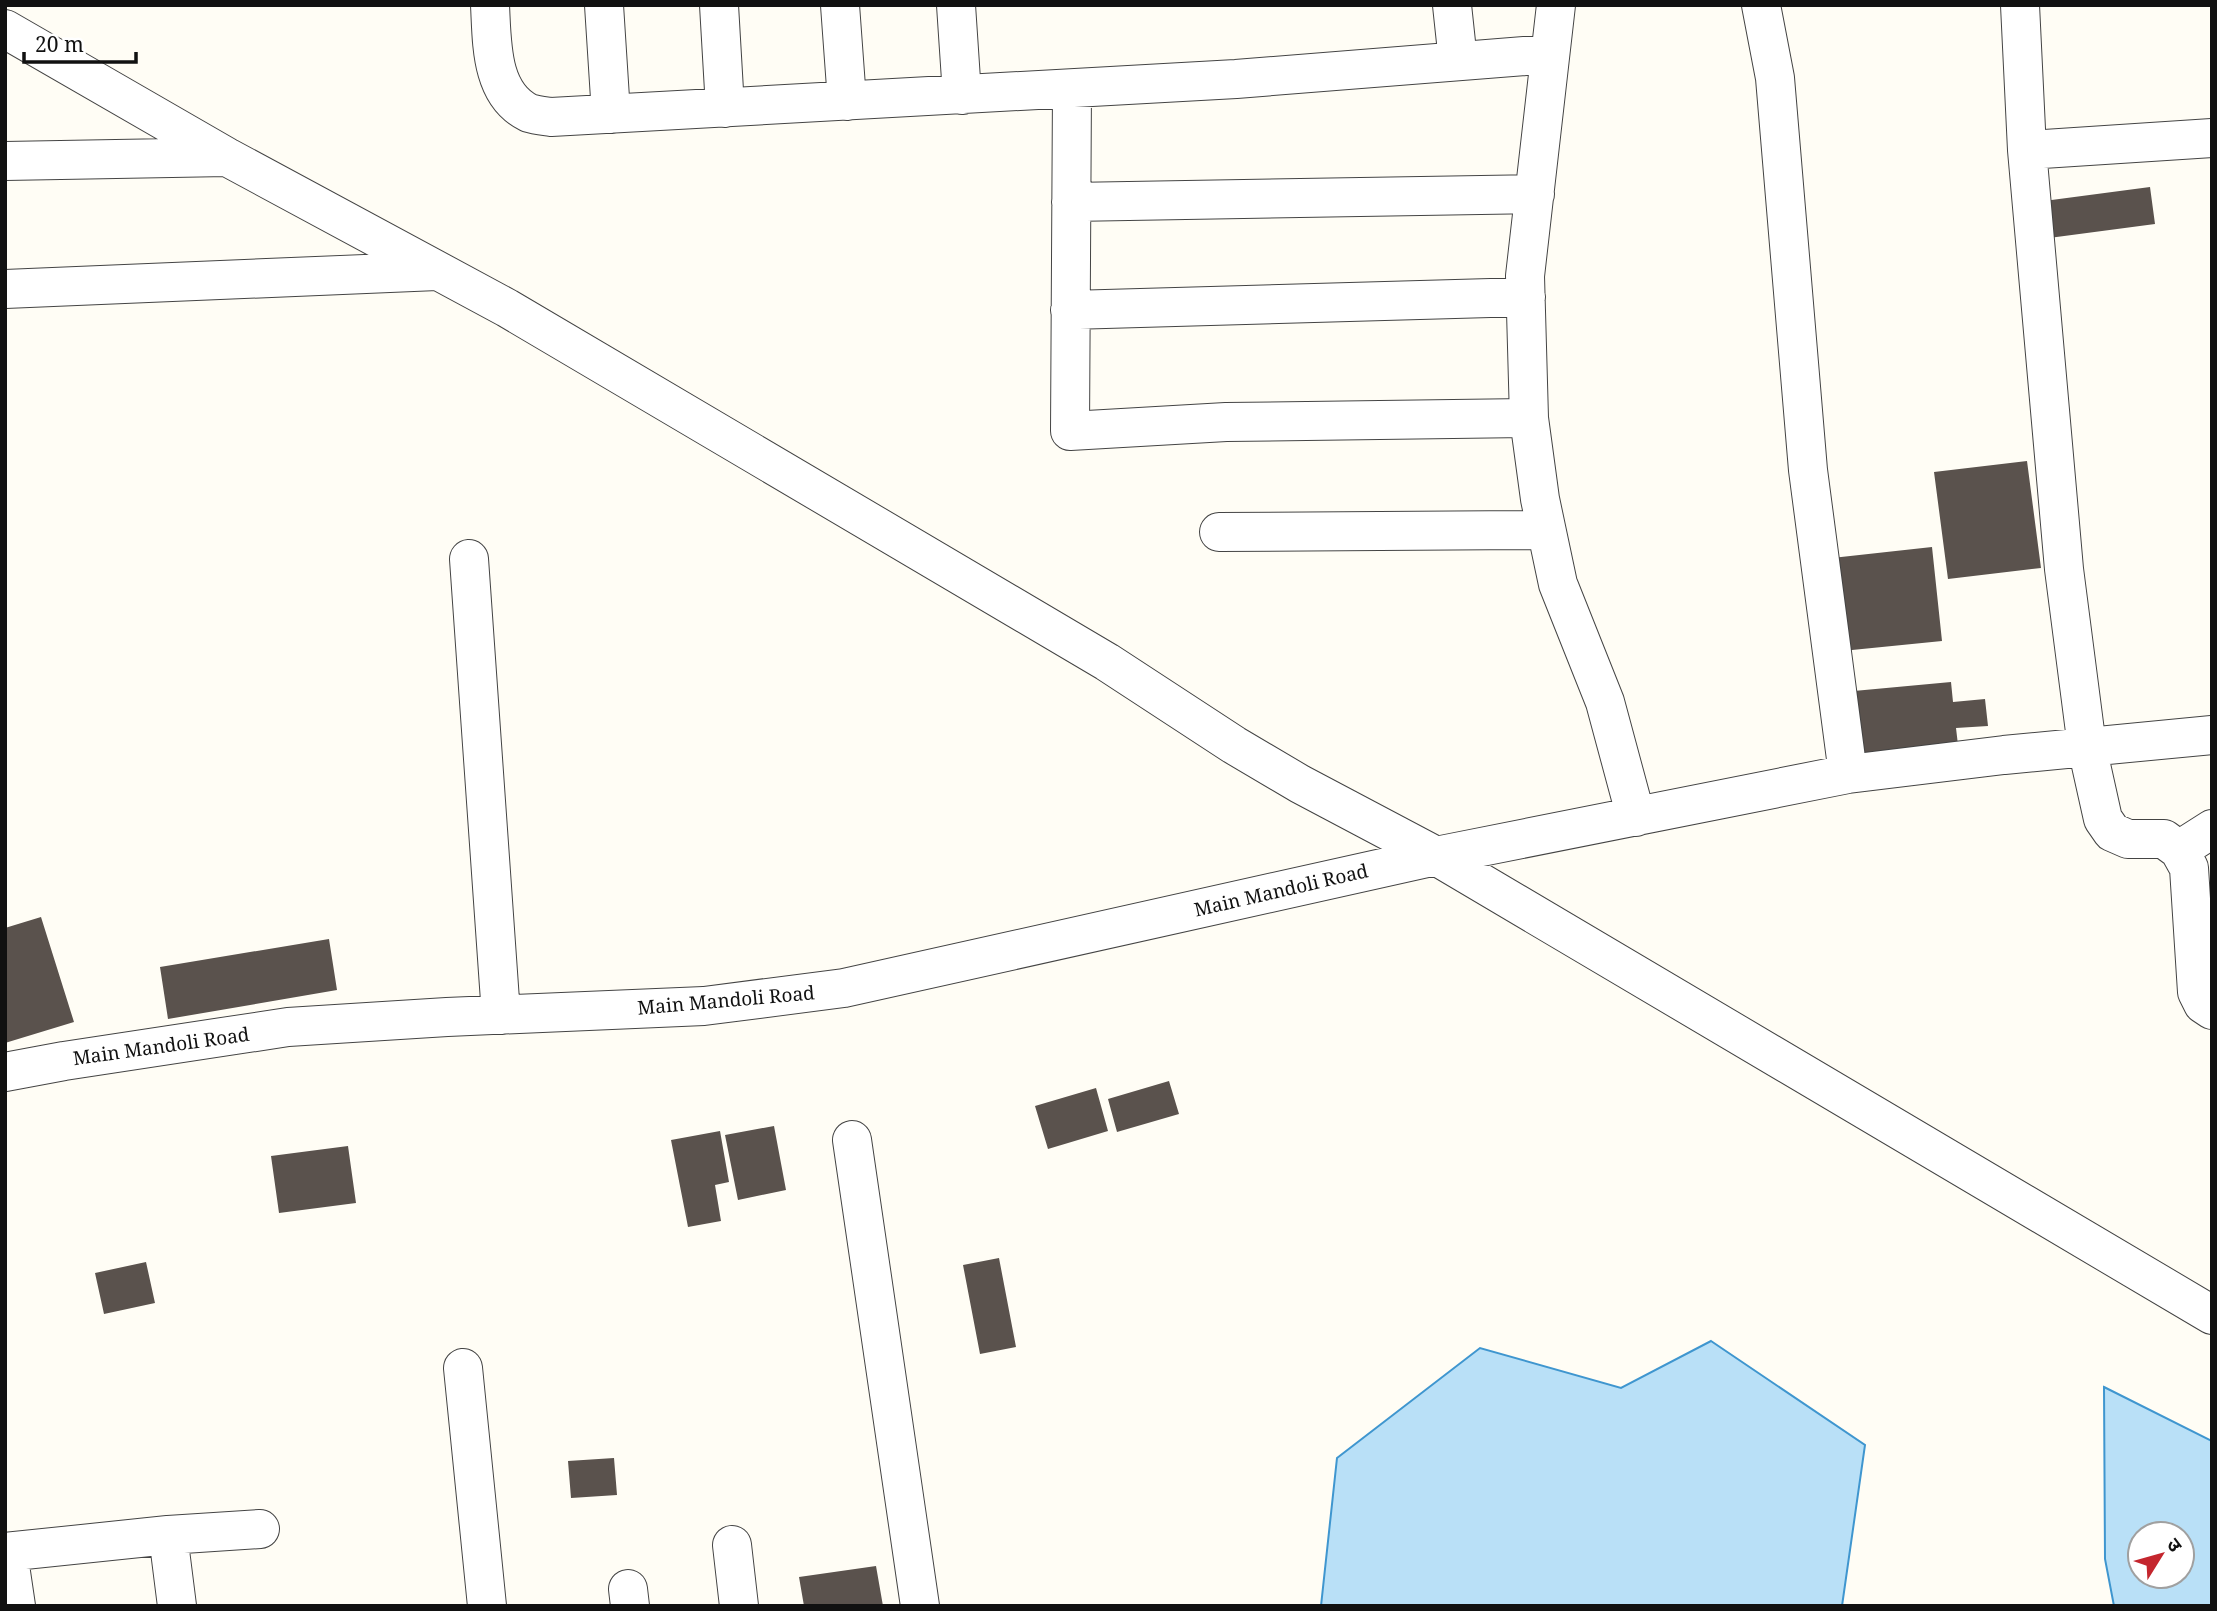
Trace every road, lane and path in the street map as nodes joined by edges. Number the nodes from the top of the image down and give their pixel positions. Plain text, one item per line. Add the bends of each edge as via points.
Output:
1 (490, 5) edge
2 (604, 5) edge
3 (719, 5) edge
4 (840, 5) edge
5 (956, 5) edge
6 (1452, 5) edge
7 (1556, 5) edge
8 (1760, 5) edge
9 (2020, 5) edge
10 (5, 29) edge
11 (1550, 54) junction
12 (1458, 61) junction
13 (1072, 89) junction
14 (962, 95) junction
15 (847, 101) junction
16 (724, 108) junction
17 (611, 114) junction
18 (2212, 138) edge
19 (2027, 150) junction
20 (228, 156) junction
21 (5, 161) edge
22 (1535, 194) junction
23 (1071, 202) junction
24 (438, 271) junction
25 (5, 289) edge
26 (1526, 298) junction
27 (1070, 310) junction
28 (1529, 418) junction
29 (1546, 530) junction
30 (1219, 532) dead end
31 (469, 559) dead end
32 (2212, 735) edge
33 (2087, 747) junction
34 (1848, 774) junction
35 (1636, 817) junction
36 (2212, 829) edge
37 (2179, 850) junction
38 (1436, 856) junction
39 (2212, 1010) edge
40 (501, 1015) junction
41 (5, 1072) edge
42 (852, 1140) dead end
43 (2212, 1315) edge
44 (463, 1368) dead end
45 (260, 1529) dead end
46 (168, 1535) junction
47 (732, 1545) dead end
48 (7, 1552) edge
49 (16, 1606) edge
50 (177, 1606) edge
51 (487, 1606) edge
52 (739, 1606) edge
53 (920, 1606) edge

1 - 17 street via 494,63 500,82 514,101 530,113 551,117
2 - 17 street
3 - 16 street
4 - 15 street
5 - 14 street
6 - 12 street
7 - 11 street
8 - 34 street via 1775,78 1808,470
9 - 19 street
10 - 20 street
11 - 12 street
11 - 22 street
12 - 13 street
13 - 14 street
13 - 23 street
14 - 15 street
15 - 16 street
16 - 17 street
18 - 19 street
19 - 33 street via 2064,569
20 - 21 street
20 - 24 street
22 - 23 street
22 - 26 street
23 - 27 street
24 - 25 street
24 - 38 street via 1107,662 1256,758
26 - 27 street
26 - 28 street
27 - 28 street via 1070,431 1226,422
28 - 29 street
29 - 30 street
29 - 35 street via 1558,584 1605,702
31 - 40 street
32 - 33 street, Main Mandoli Road
33 - 34 street, Main Mandoli Road
33 - 37 street via 2103,819 2112,832 2128,839 2164,839
34 - 35 street, Main Mandoli Road
35 - 38 street, Main Mandoli Road
36 - 37 street
37 - 39 street via 2189,868 2197,992
38 - 40 street, Main Mandoli Road via 844,988 704,1006
38 - 43 street
40 - 41 street, Main Mandoli Road via 288,1027
42 - 53 street
44 - 51 street
45 - 46 street
46 - 48 street
46 - 50 street
47 - 52 street
48 - 49 street

